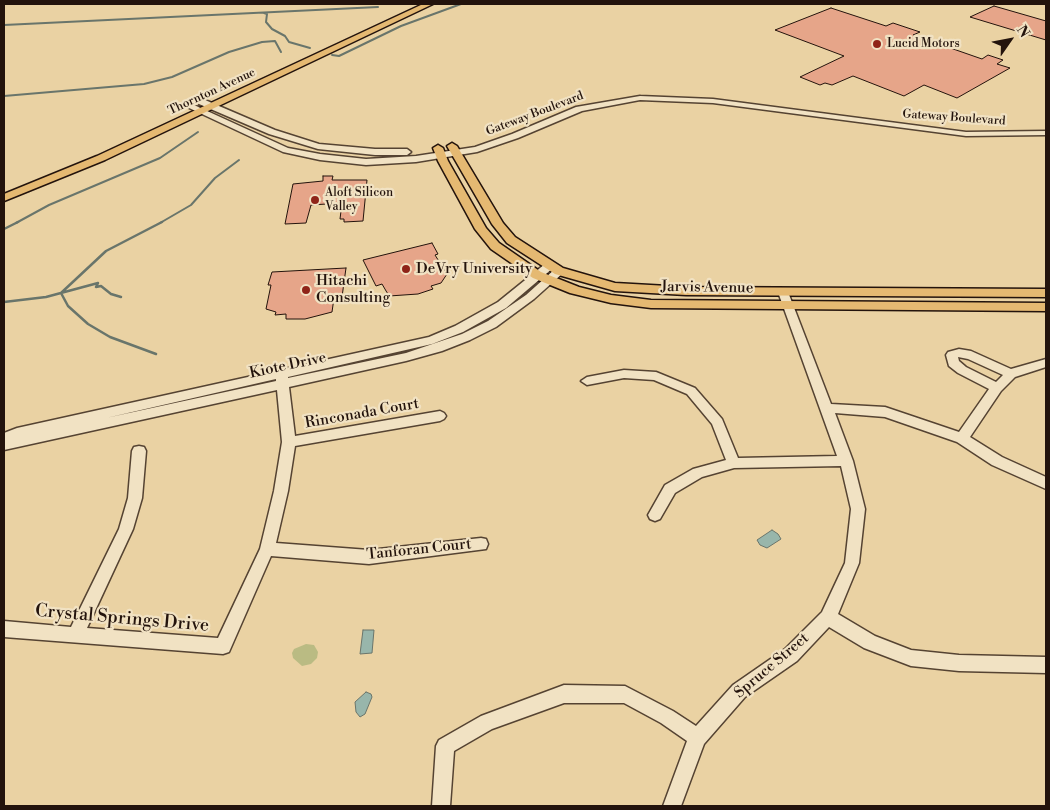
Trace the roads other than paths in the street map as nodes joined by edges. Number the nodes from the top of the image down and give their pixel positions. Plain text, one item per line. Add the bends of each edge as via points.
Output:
1 (418, 4) edge
2 (429, 4) edge
3 (201, 107) junction
4 (1046, 129) edge
5 (1046, 133) edge
6 (454, 150) junction
7 (440, 152) junction
8 (4, 190) edge
9 (4, 198) edge
10 (554, 268) junction
11 (543, 278) junction
12 (1046, 294) edge
13 (786, 299) junction
14 (1046, 307) edge
15 (1046, 363) edge
16 (1011, 374) junction
17 (282, 379) junction
18 (587, 381) dead end
19 (997, 388) junction
20 (826, 408) junction
21 (440, 416) dead end
22 (4, 438) edge
23 (962, 438) junction
24 (289, 442) junction
25 (4, 446) edge
26 (139, 451) dead end
27 (846, 461) junction
28 (734, 463) junction
29 (1046, 483) edge
30 (655, 515) dead end
31 (481, 544) dead end
32 (267, 549) junction
33 (828, 617) junction
34 (4, 629) edge
35 (75, 634) junction
36 (1046, 665) edge
37 (697, 738) junction
38 (441, 806) edge
39 (672, 806) edge

1 - 3 main road, Thornton Avenue
2 - 3 main road, Thornton Avenue
3 - 7 street, Gateway Boulevard via 286,150 320,157 366,162
3 - 8 main road, Thornton Avenue
3 - 9 main road, Thornton Avenue via 77,168
4 - 6 street, Gateway Boulevard via 963,130 705,97 638,94 582,104
5 - 6 street, Gateway Boulevard via 966,134 704,100 640,98 579,109 515,136
6 - 7 street, Gateway Boulevard
6 - 10 main road, Jarvis Avenue via 511,240
7 - 11 main road, Jarvis Avenue via 481,229 495,246
10 - 11 street, Kiote Drive
10 - 13 main road, Jarvis Avenue via 615,287
11 - 13 main road, Jarvis Avenue via 611,299 651,304
11 - 17 street, Kiote Drive via 524,302 492,324 438,348
12 - 13 main road, Jarvis Avenue
13 - 14 main road, Jarvis Avenue
13 - 20 street, Spruce Street
15 - 16 street
16 - 19 street
16 - 19 street via 971,355 952,355 953,363 962,370
17 - 22 street, Kiote Drive
17 - 24 street, Crystal Springs Drive
17 - 25 street, Kiote Drive
18 - 28 street via 624,374 656,376 691,391 717,422
19 - 23 street
20 - 23 street via 885,412
20 - 27 street, Spruce Street
21 - 24 street, Rinconada Court
23 - 29 street via 997,461
24 - 32 street, Crystal Springs Drive
26 - 35 street via 134,498 126,529
27 - 28 street
27 - 33 street, Spruce Street via 858,508 852,563
28 - 30 street via 698,473 670,489
31 - 32 street, Tanforan Court via 369,557
32 - 35 street, Crystal Springs Drive via 223,646
33 - 36 street via 870,642 910,658
33 - 37 street, Spruce Street via 791,654 739,691
34 - 35 street, Crystal Springs Drive
37 - 38 street via 667,717 625,695 564,694 488,722 445,746
37 - 39 street, Spruce Street

